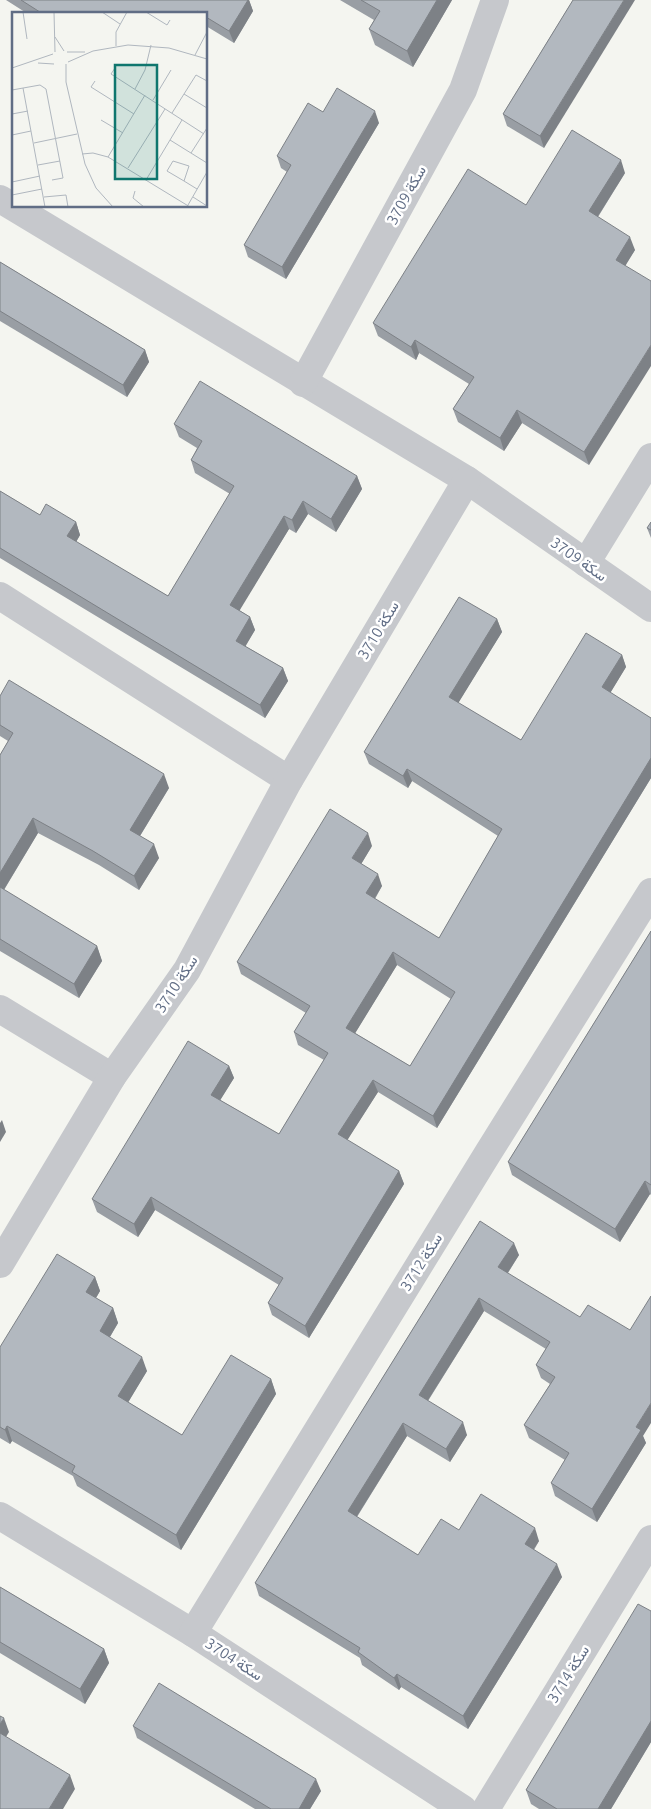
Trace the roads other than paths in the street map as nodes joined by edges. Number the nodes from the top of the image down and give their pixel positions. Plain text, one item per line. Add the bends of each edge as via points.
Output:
1 (495, 0) edge
2 (0, 199) edge
3 (12, 206) edge
4 (15, 208) edge
5 (303, 383) junction
6 (651, 457) edge
7 (467, 480) junction
8 (586, 563) junction
9 (0, 596) edge
10 (651, 608) edge
11 (289, 780) junction
12 (651, 892) edge
13 (0, 1010) edge
14 (112, 1077) junction
15 (0, 1264) edge
16 (0, 1516) edge
17 (651, 1539) edge
18 (193, 1633) junction
19 (463, 1809) edge
20 (486, 1809) edge

1 - 5 street, سكة 3709 via 463,90
2 - 3 street, سكة 3709
4 - 5 street, سكة 3709
5 - 7 street, سكة 3709
6 - 8 street
7 - 8 street, سكة 3709
7 - 11 street, سكة 3710
8 - 10 street, سكة 3709
9 - 11 street
11 - 14 street, سكة 3710 via 187,970
12 - 18 street, سكة 3712
13 - 14 street
14 - 15 street, سكة 3710
16 - 18 street, سكة 3704
17 - 20 street, سكة 3714
18 - 19 street, سكة 3704

